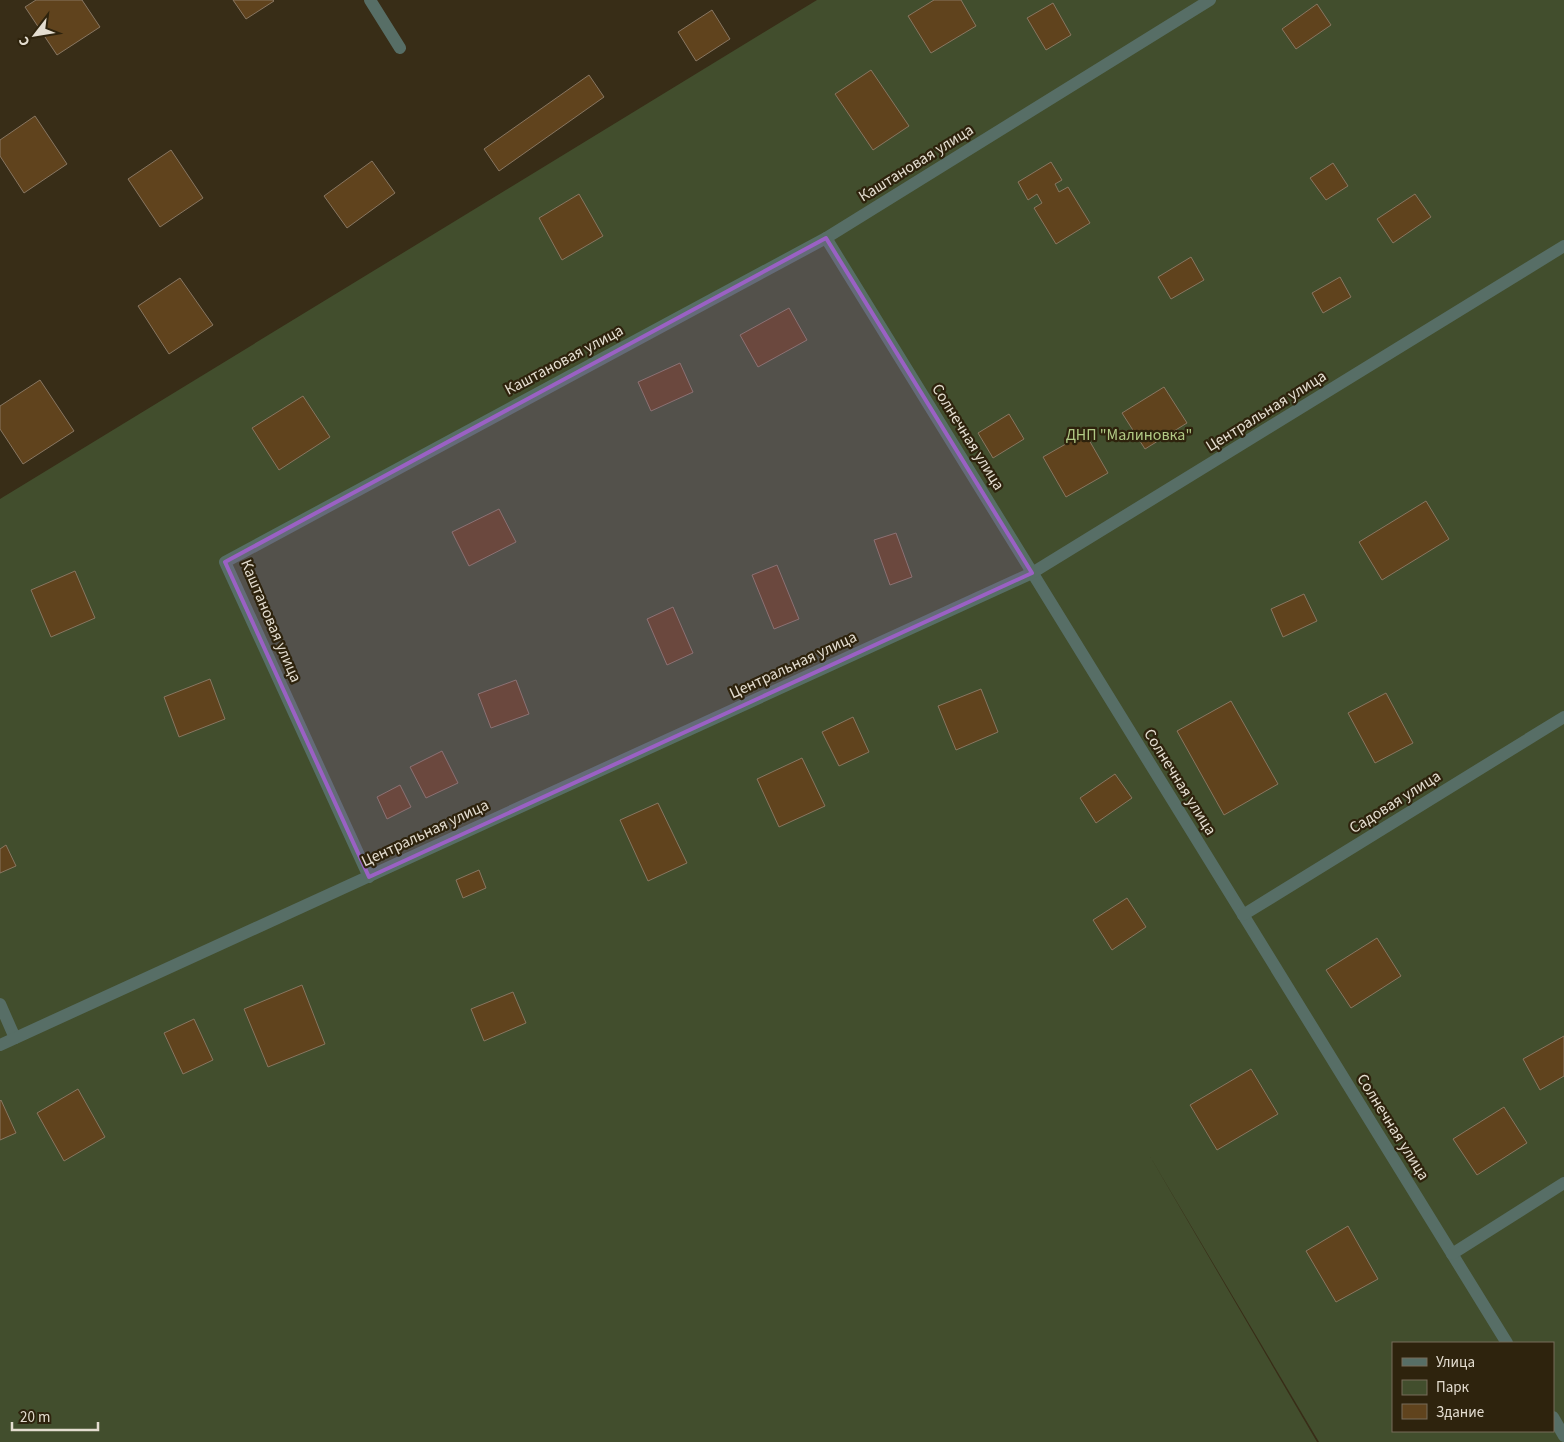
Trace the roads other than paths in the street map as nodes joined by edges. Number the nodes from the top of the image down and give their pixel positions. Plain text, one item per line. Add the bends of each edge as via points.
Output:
1 (370, 0) edge
2 (1210, 0) edge
3 (400, 48) dead end
4 (826, 238) junction
5 (1564, 246) edge
6 (1032, 573) junction
7 (1564, 717) edge
8 (368, 877) junction
9 (1243, 915) junction
10 (0, 1004) edge
11 (15, 1038) junction
12 (0, 1045) edge
13 (1564, 1183) edge
14 (1452, 1254) junction
15 (1506, 1342) edge
16 (1554, 1419) edge
17 (1564, 1436) edge

1 - 3 street
2 - 4 street, Каштановая улица
4 - 6 street, Солнечная улица
4 - 8 street, Каштановая улица via 225,562
5 - 6 street, Центральная улица
6 - 8 street, Центральная улица
6 - 9 street, Солнечная улица
7 - 9 street, Садовая улица
8 - 11 street, Центральная улица
9 - 14 street, Солнечная улица
10 - 11 street
11 - 12 street, Центральная улица
13 - 14 street
14 - 15 street, Солнечная улица
16 - 17 street

